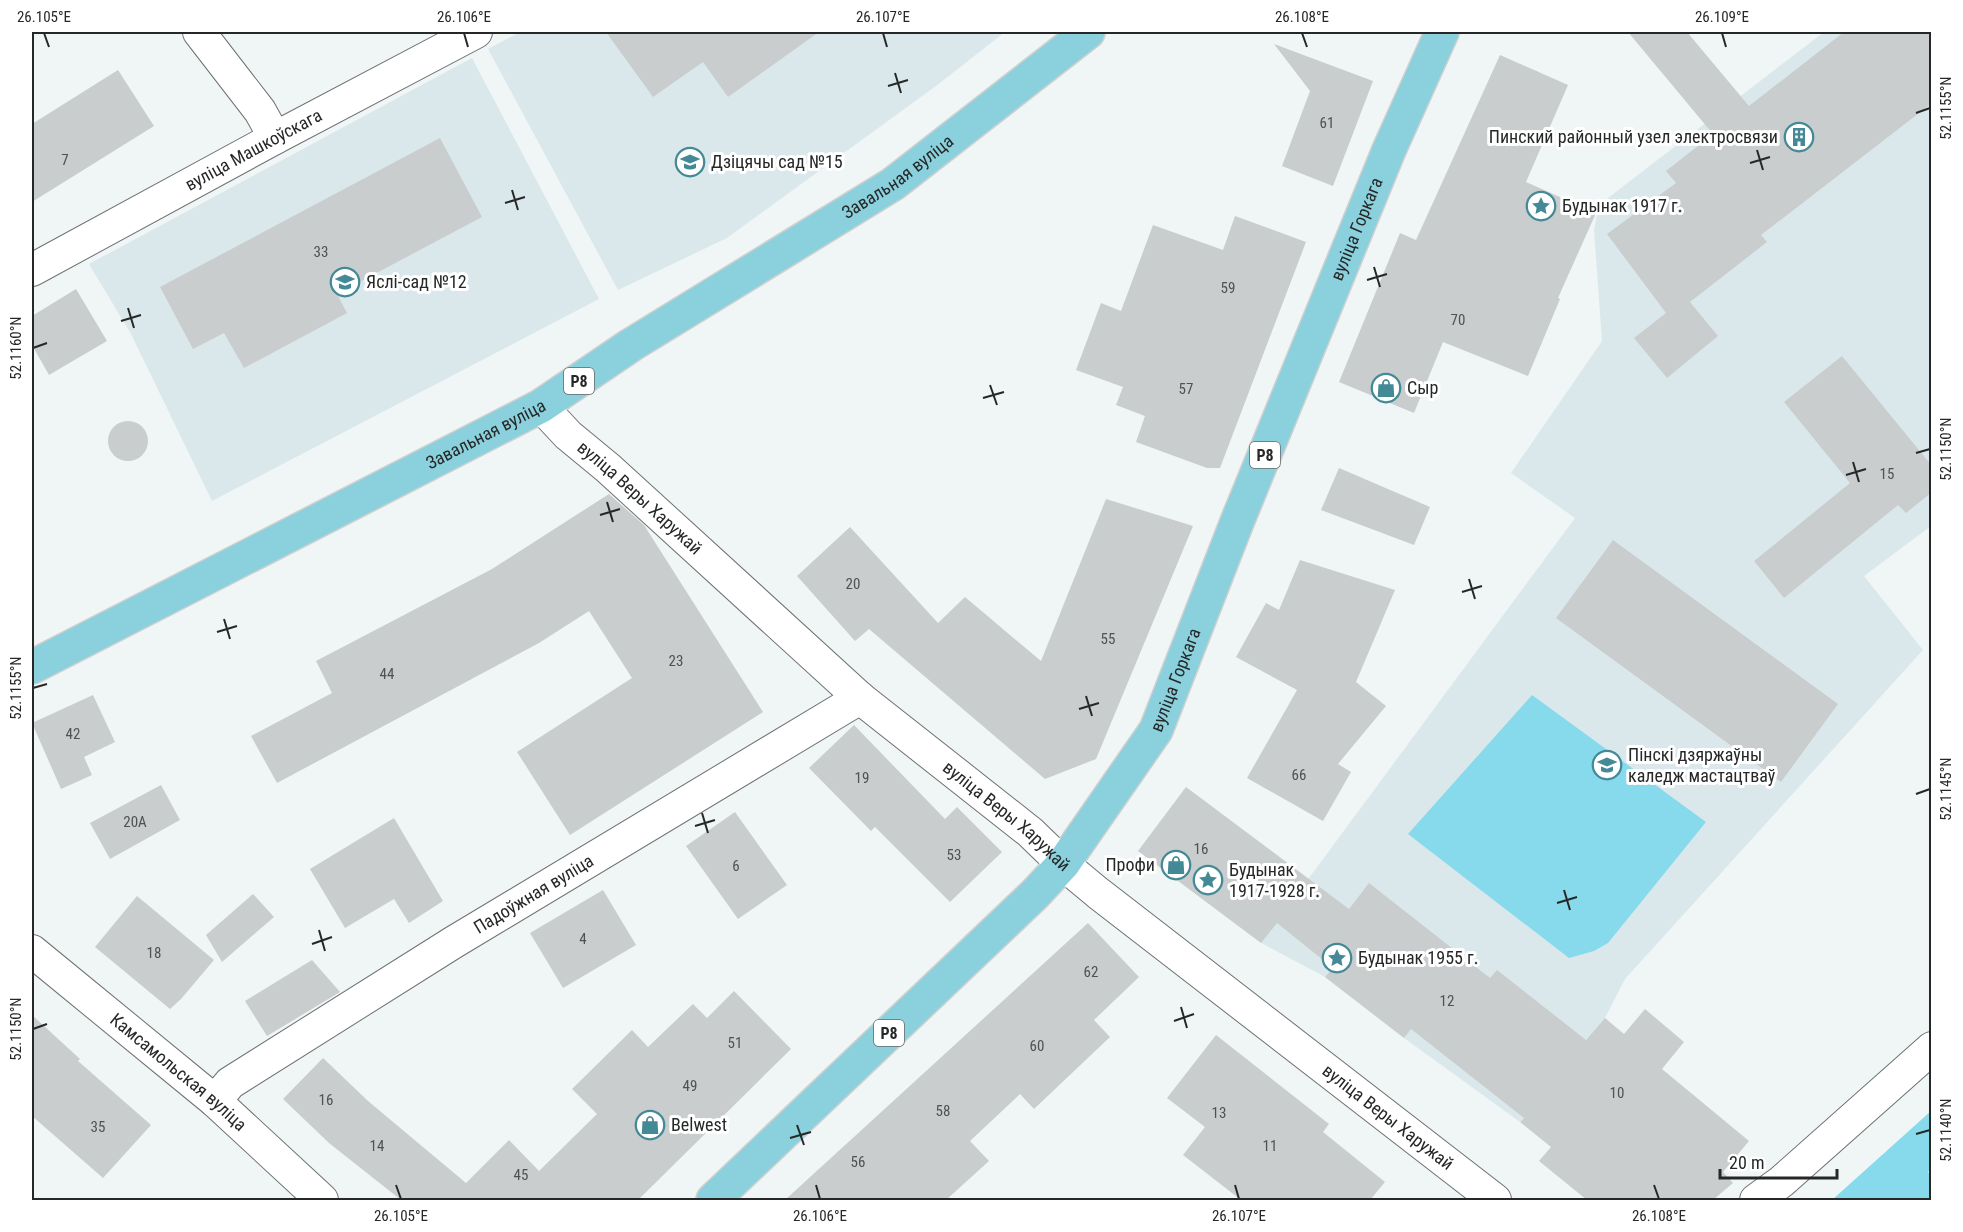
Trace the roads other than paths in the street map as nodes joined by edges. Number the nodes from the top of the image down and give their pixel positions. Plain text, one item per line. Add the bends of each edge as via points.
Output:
1 (200, 32) edge
2 (476, 32) edge
3 (1088, 32) edge
4 (1442, 32) edge
5 (275, 138) junction
6 (32, 270) edge
7 (541, 406) junction
8 (32, 667) edge
9 (860, 698) junction
10 (1063, 864) junction
11 (32, 951) edge
12 (1932, 1048) edge
13 (215, 1101) junction
14 (322, 1200) edge
15 (713, 1200) edge
16 (1496, 1200) edge
17 (1756, 1200) edge

1 - 5 street via 260,111
2 - 5 street, вуліца Машкоўскага
3 - 7 main road, Завальная вуліца / Р8 via 892,184
4 - 10 main road, вуліца Горкага / Р8 via 1237,522 1156,730
5 - 6 street, вуліца Машкоўскага
7 - 8 main road, Завальная вуліца / Р8
7 - 9 street, вуліца Веры Харужай via 568,435
9 - 10 street, вуліца Веры Харужай via 1030,832
9 - 13 street, Падоўжная вуліца via 454,942 230,1083
10 - 15 main road, вуліца Горкага / Р8
10 - 16 street, вуліца Веры Харужай
11 - 13 street, Камсамольская вуліца
12 - 17 street
13 - 14 street, Камсамольская вуліца

